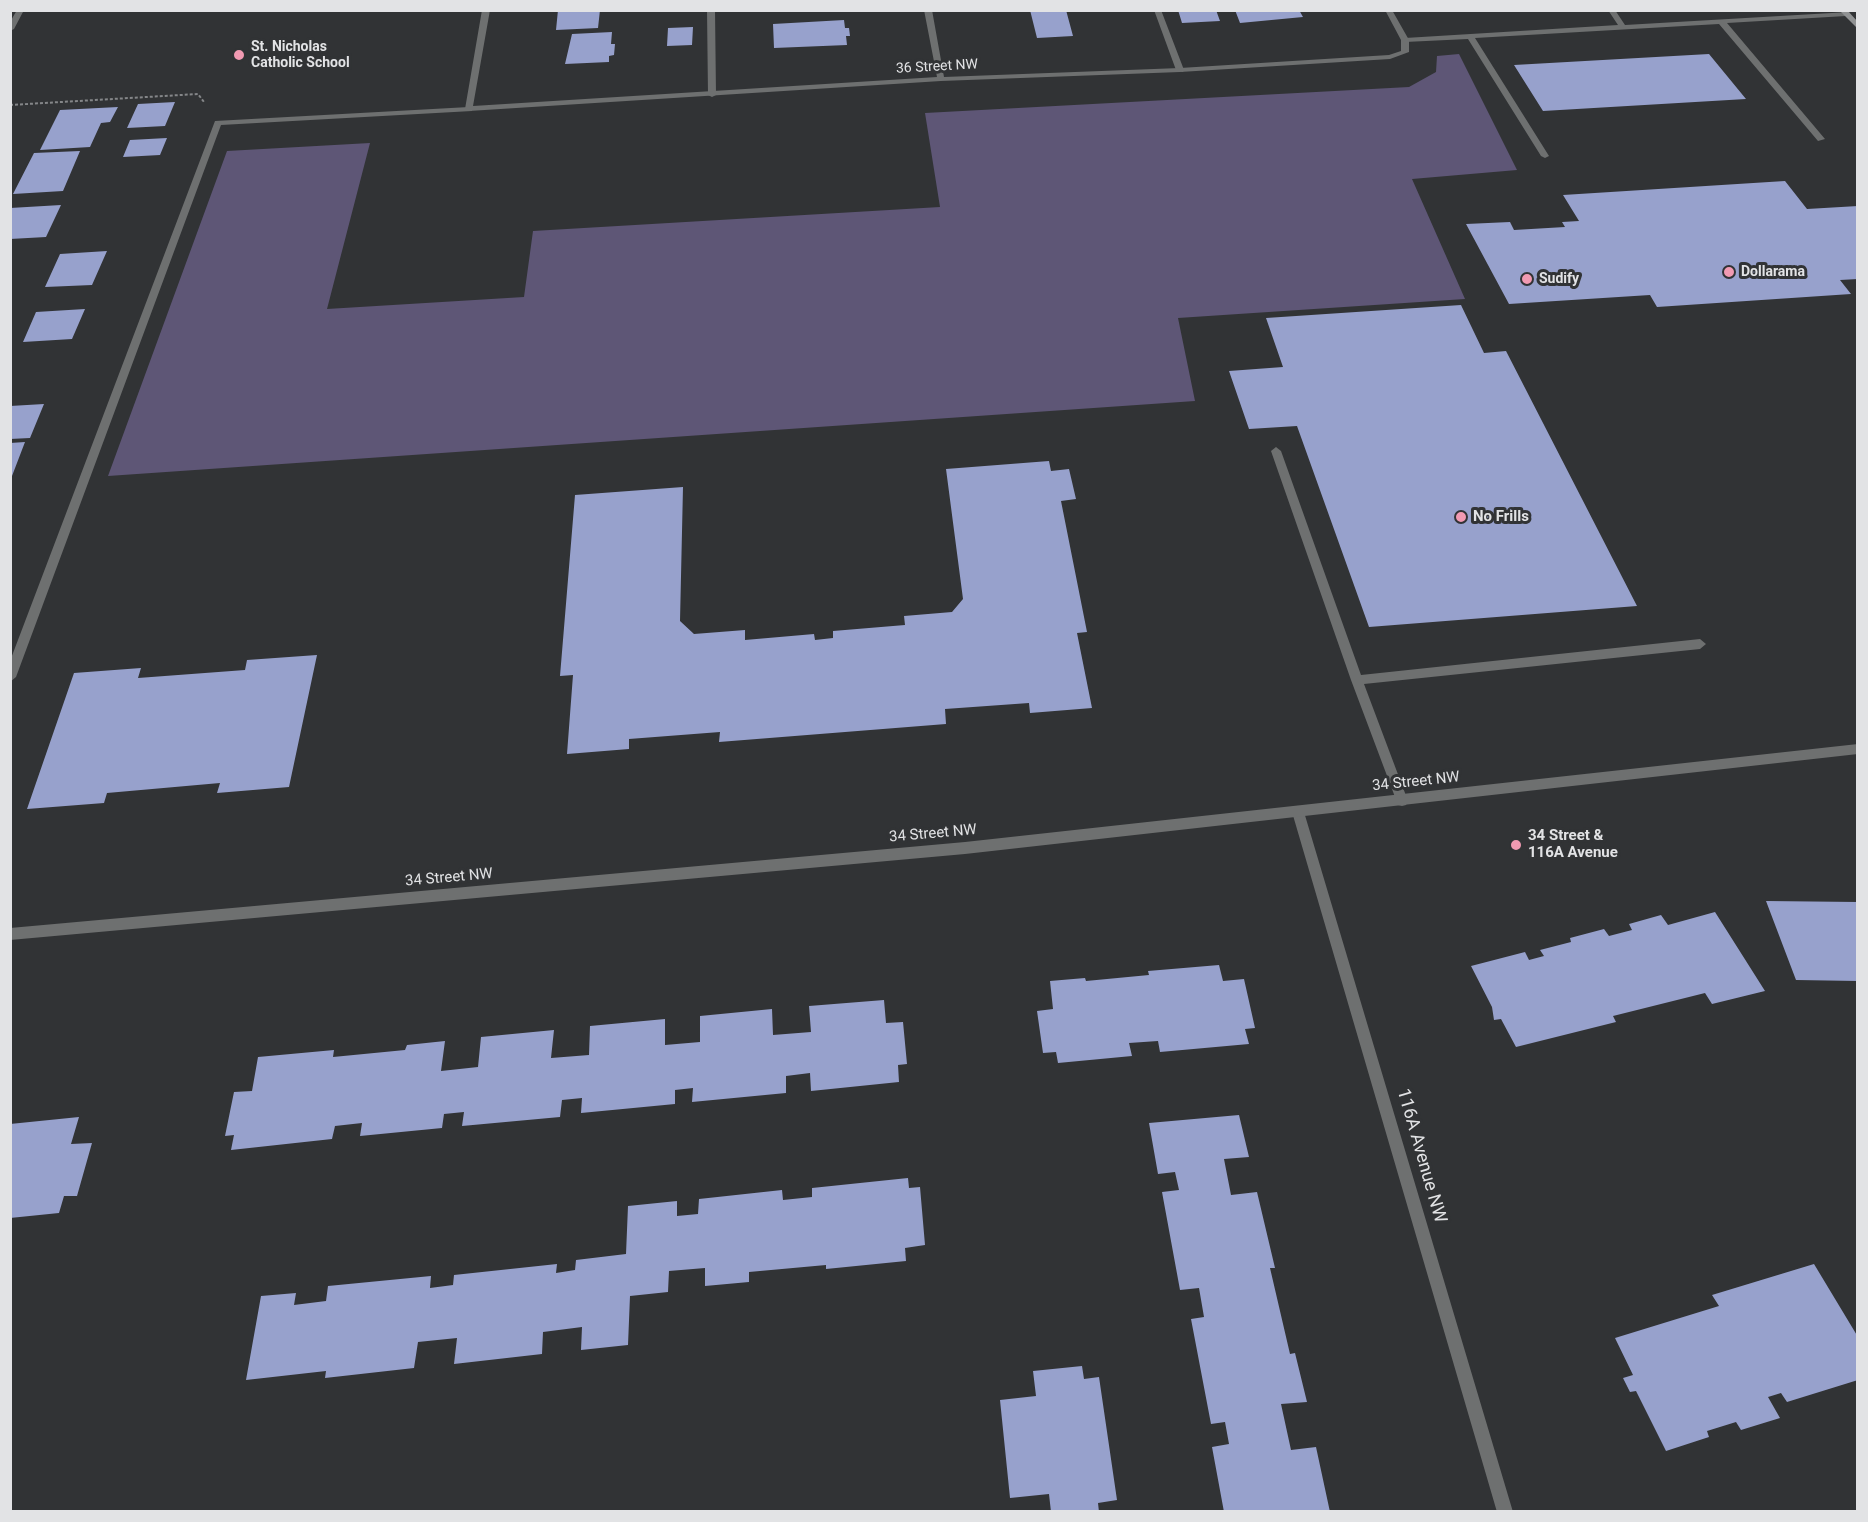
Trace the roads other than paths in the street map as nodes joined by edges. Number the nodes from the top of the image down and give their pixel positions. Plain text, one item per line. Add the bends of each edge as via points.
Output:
1 (21, 10) edge
2 (486, 10) edge
3 (711, 10) edge
4 (928, 10) edge
5 (1157, 10) edge
6 (1388, 10) edge
7 (1611, 10) edge
8 (1844, 12) edge
9 (1722, 22) junction
10 (1857, 27) edge
11 (1624, 28) junction
12 (10, 29) edge
13 (1470, 36) junction
14 (1405, 40) junction
15 (1180, 70) junction
16 (941, 79) junction
17 (712, 95) junction
18 (469, 109) junction
19 (1821, 139) dead end
20 (1545, 156) dead end
21 (1276, 451) dead end
22 (1700, 644) dead end
23 (10, 677) edge
24 (1357, 680) junction
25 (1857, 749) edge
26 (1402, 801) junction
27 (1298, 812) junction
28 (10, 934) edge
29 (1505, 1512) edge

1 - 12 street
2 - 18 street
3 - 17 street
4 - 16 street
5 - 15 street
6 - 14 street
7 - 11 street
8 - 9 street
8 - 10 main road
9 - 11 street
9 - 19 street
11 - 13 street
13 - 14 street
13 - 20 street
14 - 15 street, 36 Street NW via 1405,52 1390,57
15 - 16 street, 36 Street NW
16 - 17 street, 36 Street NW
17 - 18 street, 36 Street NW
18 - 23 street, 36 Street NW via 218,123
21 - 24 street
22 - 24 street
24 - 26 street
25 - 26 street, 34 Street NW
26 - 27 street, 34 Street NW
27 - 28 street, 34 Street NW via 965,848
27 - 29 street, 116A Avenue NW

